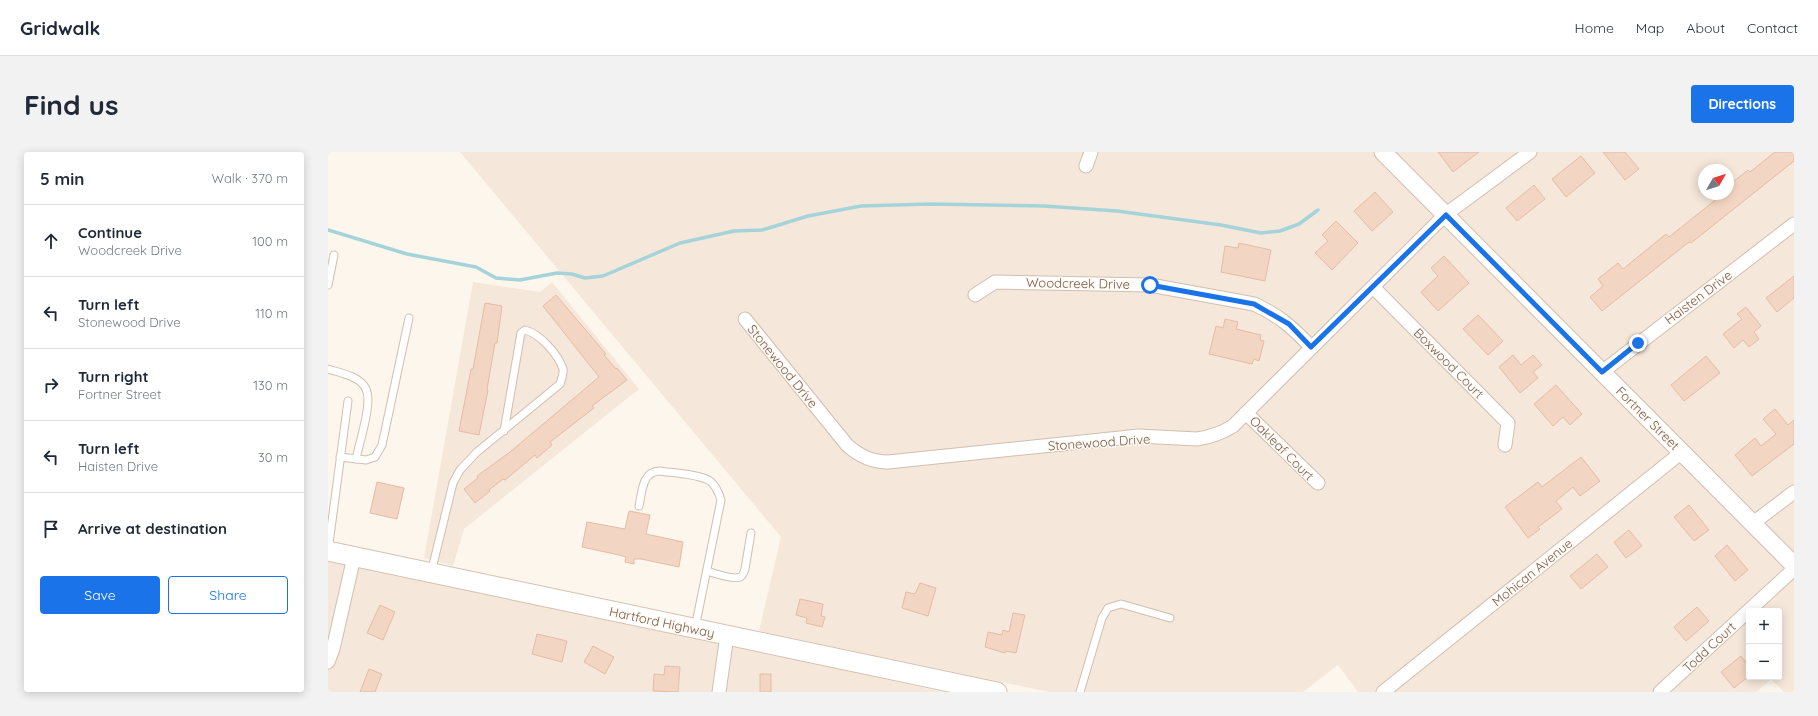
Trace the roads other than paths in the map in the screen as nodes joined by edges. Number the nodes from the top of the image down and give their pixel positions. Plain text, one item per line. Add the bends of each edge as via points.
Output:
1 (1091, 152) edge
2 (1383, 152) edge
3 (1530, 152) edge
4 (1086, 166) dead end
5 (1446, 215) junction
6 (1794, 224) edge
7 (334, 254) dead end
8 (328, 285) edge
9 (1373, 287) junction
10 (975, 295) dead end
11 (409, 318) dead end
12 (744, 319) dead end
13 (1311, 347) junction
14 (328, 369) edge
15 (1602, 372) junction
16 (348, 401) dead end
17 (1246, 413) junction
18 (504, 431) junction
19 (1505, 445) dead end
20 (1682, 452) junction
21 (340, 457) junction
22 (356, 459) junction
23 (1318, 483) dead end
24 (1794, 492) edge
25 (638, 506) dead end
26 (1753, 523) junction
27 (750, 533) dead end
28 (328, 551) edge
29 (354, 557) junction
30 (1794, 565) edge
31 (1794, 569) edge
32 (707, 571) junction
33 (431, 573) junction
34 (1170, 618) dead end
35 (695, 629) junction
36 (727, 635) junction
37 (328, 662) edge
38 (719, 692) edge
39 (997, 692) edge
40 (1080, 692) edge
41 (1383, 692) edge
42 (1660, 692) edge

1 - 4 street
2 - 5 street, Fortner Street
3 - 5 street, Stonewood Drive
5 - 9 street, Stonewood Drive
5 - 15 street, Fortner Street
6 - 15 street, Haisten Drive
7 - 8 lane
9 - 13 street, Stonewood Drive
9 - 19 street, Boxwood Court via 1508,423
10 - 13 street, Woodcreek Drive via 995,282 1150,285 1254,304 1289,324
11 - 22 lane via 382,445 375,457 366,460
12 - 17 street, Stonewood Drive via 847,445 859,455 873,461 888,462 1138,436 1197,439 1225,431
13 - 17 street, Stonewood Drive
14 - 22 lane via 358,380 366,388 368,401
15 - 20 street, Fortner Street
16 - 21 lane
17 - 23 street, Oakleaf Court
18 - 18 lane via 560,384 562,377 563,371 556,357 536,334 525,330 521,333
18 - 33 lane via 477,452 456,477
20 - 26 street, Fortner Street
20 - 41 street, Mohican Avenue
21 - 22 lane
21 - 28 lane
24 - 26 street
25 - 32 lane via 646,477 653,471 710,482 718,490 721,500
26 - 30 street, Fortner Street
27 - 32 lane via 745,569 740,577
28 - 29 main road, Hartford Highway
29 - 33 main road, Hartford Highway
29 - 37 street
31 - 42 street, Todd Court
32 - 35 lane
33 - 35 main road, Hartford Highway
34 - 40 lane via 1120,604 1108,608 1102,618
35 - 36 main road, Hartford Highway
36 - 38 street
36 - 39 main road, Hartford Highway

